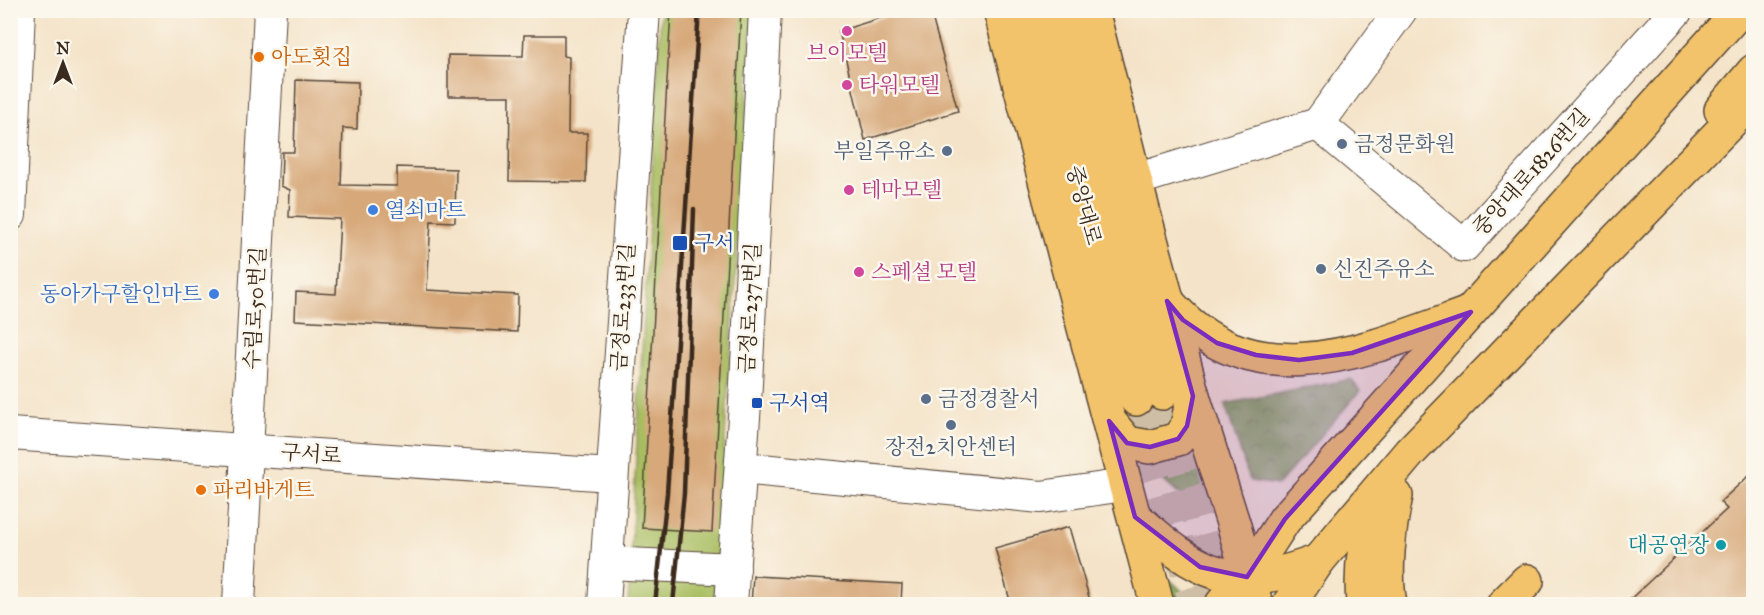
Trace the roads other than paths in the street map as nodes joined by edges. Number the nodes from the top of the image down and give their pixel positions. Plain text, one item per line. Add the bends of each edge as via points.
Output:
1 (19, 10) edge
2 (270, 10) edge
3 (644, 10) edge
4 (765, 10) edge
5 (1000, 10) edge
6 (1032, 10) edge
7 (1060, 10) edge
8 (1092, 10) edge
9 (1401, 10) edge
10 (1677, 10) edge
11 (1740, 10) edge
12 (1754, 70) edge
13 (1754, 98) edge
14 (1318, 124) junction
15 (1754, 131) edge
16 (1135, 180) junction
17 (10, 215) edge
18 (1600, 254) junction
19 (1167, 302) junction
20 (1471, 312) junction
21 (1164, 396) junction
22 (1109, 421) junction
23 (10, 434) edge
24 (248, 450) junction
25 (1410, 452) junction
26 (741, 468) junction
27 (611, 475) junction
28 (1125, 484) junction
29 (1135, 517) junction
30 (1318, 561) junction
31 (615, 563) junction
32 (734, 569) junction
33 (1527, 581) dead end
34 (1251, 591) edge
35 (239, 604) edge
36 (604, 604) edge
37 (731, 604) edge
38 (1157, 604) edge
39 (1222, 604) edge
40 (1289, 604) edge
41 (1363, 604) edge
42 (1390, 604) edge
43 (1504, 604) edge

1 - 17 street
2 - 24 street, 수림로50번길
3 - 27 street, 금정로233번길
4 - 26 street, 금정로237번길
5 - 22 main road
6 - 21 main road, 중앙대로
7 - 21 main road, 중앙대로
8 - 16 main road
9 - 14 street
10 - 14 street, 중앙대로1826번길 via 1464,246
11 - 20 main road
12 - 18 main road
13 - 18 main road
14 - 16 street
15 - 18 main road
16 - 19 main road
18 - 25 main road
19 - 20 main road via 1198,333 1217,343 1256,355 1299,360 1352,353
19 - 21 main road
20 - 34 main road via 1285,519
21 - 22 main road via 1187,426 1178,439 1150,447 1127,443
21 - 34 main road via 1234,526
22 - 28 main road
23 - 24 street, 구서로
24 - 27 street, 구서로
24 - 35 street, 수림로50번길
25 - 30 main road
25 - 41 main road via 1388,484 1366,538 1361,571
25 - 42 main road via 1400,476 1392,516
26 - 28 street via 1041,497
26 - 32 street, 금정로237번길
27 - 31 street, 금정로233번길
28 - 29 main road
29 - 34 main road via 1167,546
29 - 38 main road
30 - 34 main road via 1273,575
30 - 40 main road
31 - 32 street
31 - 36 street, 금정로233번길
32 - 37 street, 금정로237번길
33 - 43 main road
34 - 39 main road

